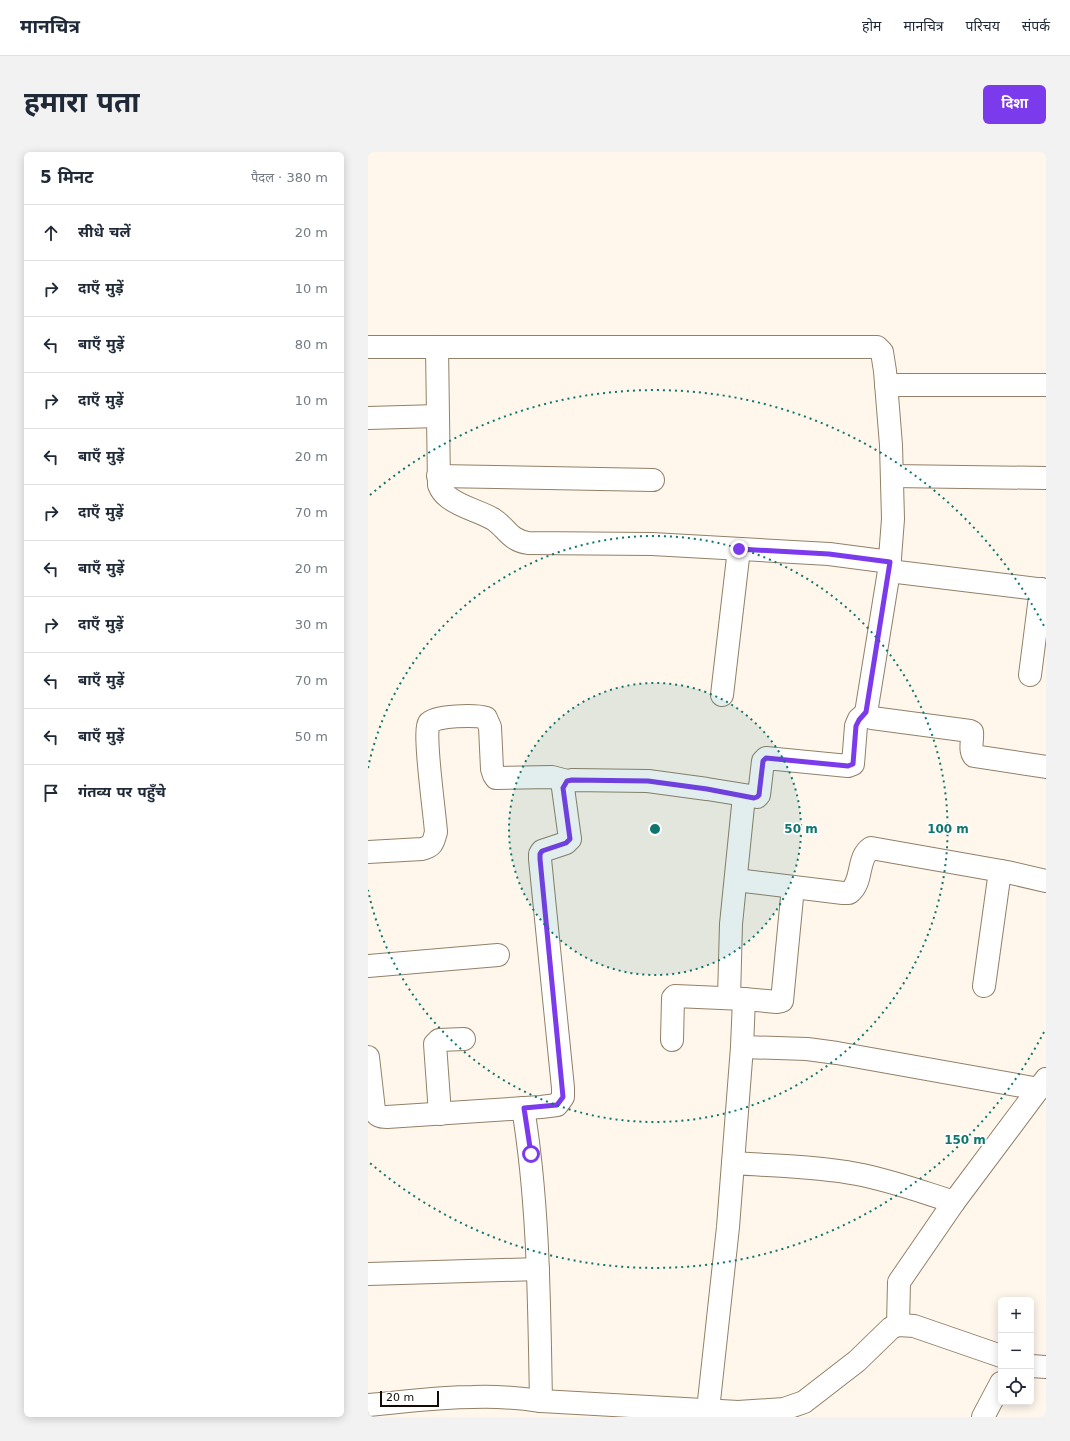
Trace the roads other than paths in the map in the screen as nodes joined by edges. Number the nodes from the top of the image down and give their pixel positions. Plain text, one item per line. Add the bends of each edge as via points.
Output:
1 (368, 347) edge
2 (437, 347) junction
3 (886, 385) junction
4 (1046, 385) edge
5 (438, 416) junction
6 (368, 418) edge
7 (438, 476) junction
8 (892, 476) junction
9 (1046, 478) edge
10 (653, 480) dead end
11 (739, 549) junction
12 (890, 566) junction
13 (1043, 589) edge
14 (1030, 675) dead end
15 (722, 695) dead end
16 (866, 712) junction
17 (1046, 767) edge
18 (567, 781) junction
19 (744, 796) junction
20 (368, 852) edge
21 (1000, 871) junction
22 (736, 880) junction
23 (1046, 881) edge
24 (793, 887) junction
25 (498, 955) dead end
26 (368, 966) edge
27 (984, 986) dead end
28 (737, 999) junction
29 (464, 1039) dead end
30 (672, 1040) dead end
31 (742, 1047) junction
32 (368, 1057) edge
33 (1042, 1084) edge
34 (524, 1108) junction
35 (440, 1114) junction
36 (733, 1163) junction
37 (954, 1202) junction
38 (538, 1269) junction
39 (368, 1274) edge
40 (898, 1325) junction
41 (998, 1355) edge
42 (1034, 1366) edge
43 (1046, 1367) edge
44 (998, 1389) edge
45 (541, 1400) junction
46 (368, 1405) edge
47 (427, 1408) edge
48 (606, 1410) edge
49 (708, 1410) junction
50 (752, 1414) edge
51 (983, 1417) edge

1 - 2 street
2 - 3 street via 870,346 877,347 882,352
2 - 5 street
3 - 4 street
3 - 8 street
5 - 6 street
5 - 7 street
7 - 10 street
7 - 11 street via 439,485 449,498 494,520 519,541
8 - 9 street
8 - 12 street
11 - 12 street via 829,554
11 - 15 street
12 - 13 street
12 - 16 street
13 - 14 street
16 - 17 street via 872,718 970,731 971,752 974,756
16 - 19 street via 856,726 853,764 848,766 766,758 763,761 759,795 754,798
18 - 19 street via 648,781
18 - 20 street via 552,777 496,778 492,769 490,727 486,718 455,717 430,721 427,726 436,832 434,842 430,847 422,849
18 - 34 street via 563,788 570,839 540,854 563,1097 557,1105
19 - 22 street
21 - 23 street
21 - 24 street via 871,848 864,855 856,886 849,893
21 - 27 street
22 - 24 street
22 - 28 street via 730,944
24 - 28 street via 782,1001
25 - 26 street
28 - 30 street via 675,996
28 - 31 street
29 - 35 street via 439,1040 435,1044
31 - 33 street via 807,1049
31 - 36 street
32 - 35 street via 376,1115 387,1118
33 - 37 street
34 - 35 street
34 - 38 street via 531,1154
36 - 37 street via 814,1168 857,1174
36 - 49 street
37 - 40 street via 899,1282
38 - 39 street
38 - 45 street
40 - 41 street via 914,1326
40 - 50 street via 891,1328 857,1361 804,1402 784,1409
42 - 43 street
44 - 51 street
45 - 47 street via 474,1397
45 - 48 street
46 - 47 street
48 - 49 street
49 - 50 street

